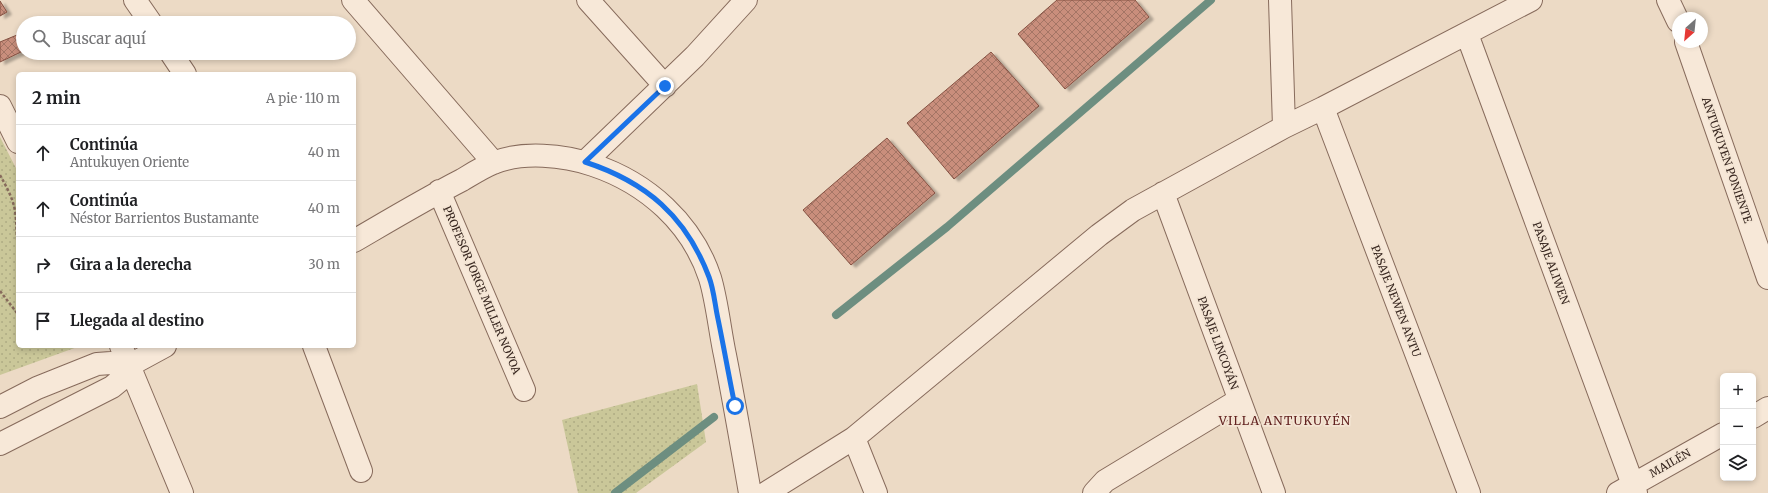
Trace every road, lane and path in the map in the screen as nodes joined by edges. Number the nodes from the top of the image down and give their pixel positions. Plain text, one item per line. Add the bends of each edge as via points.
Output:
1 (135, 0) edge
2 (353, 0) edge
3 (588, 0) edge
4 (746, 0) edge
5 (1280, 0) edge
6 (1531, 0) edge
7 (1668, 0) edge
8 (1674, 12) edge
9 (146, 16) edge
10 (1467, 34) junction
11 (1688, 48) edge
12 (176, 60) edge
13 (184, 72) edge
14 (665, 86) junction
15 (0, 106) edge
16 (1323, 108) junction
17 (1284, 126) junction
18 (16, 138) edge
19 (585, 162) junction
20 (494, 163) junction
21 (0, 175) edge
22 (439, 191) junction
23 (1163, 193) junction
24 (16, 237) edge
25 (356, 240) edge
26 (1768, 278) edge
27 (0, 291) edge
28 (16, 312) edge
29 (156, 348) edge
30 (315, 348) edge
31 (126, 355) edge
32 (524, 390) dead end
33 (1239, 400) junction
34 (0, 407) edge
35 (1768, 408) edge
36 (1756, 415) edge
37 (1720, 436) edge
38 (854, 438) junction
39 (0, 444) edge
40 (361, 471) dead end
41 (1629, 490) edge
42 (182, 493) edge
43 (750, 493) edge
44 (766, 493) edge
45 (876, 493) edge
46 (1094, 493) edge
47 (1274, 493) edge
48 (1469, 493) edge

1 - 9 street
2 - 20 street
3 - 14 street
4 - 14 street
5 - 17 street
6 - 10 street
7 - 8 street
10 - 16 street
10 - 41 street, PASAJE ALIWEN
11 - 26 street, ANTUKUYEN PONIENTE
12 - 13 street
14 - 19 street
15 - 18 street
16 - 17 street
16 - 48 street, PASAJE NEWEN ANTU
17 - 23 street
19 - 20 street via 556,157 531,157
19 - 43 street via 608,170 646,191 676,217 687,232 710,278
20 - 22 street
21 - 24 path via 15,211
22 - 25 street
22 - 32 street, PROFESOR JORGE MILLER NOVOA
23 - 33 street, PASAJE LINCOYÁN
23 - 38 street via 1133,210 1098,235
27 - 28 path
29 - 31 street
30 - 40 street
31 - 34 street via 111,363 97,364 37,388
31 - 39 street via 123,378 112,387
31 - 42 street
33 - 46 street via 1105,481
33 - 47 street, PASAJE LINCOYÁN
35 - 36 street
37 - 41 street, MAILÉN
38 - 44 street
38 - 45 street

